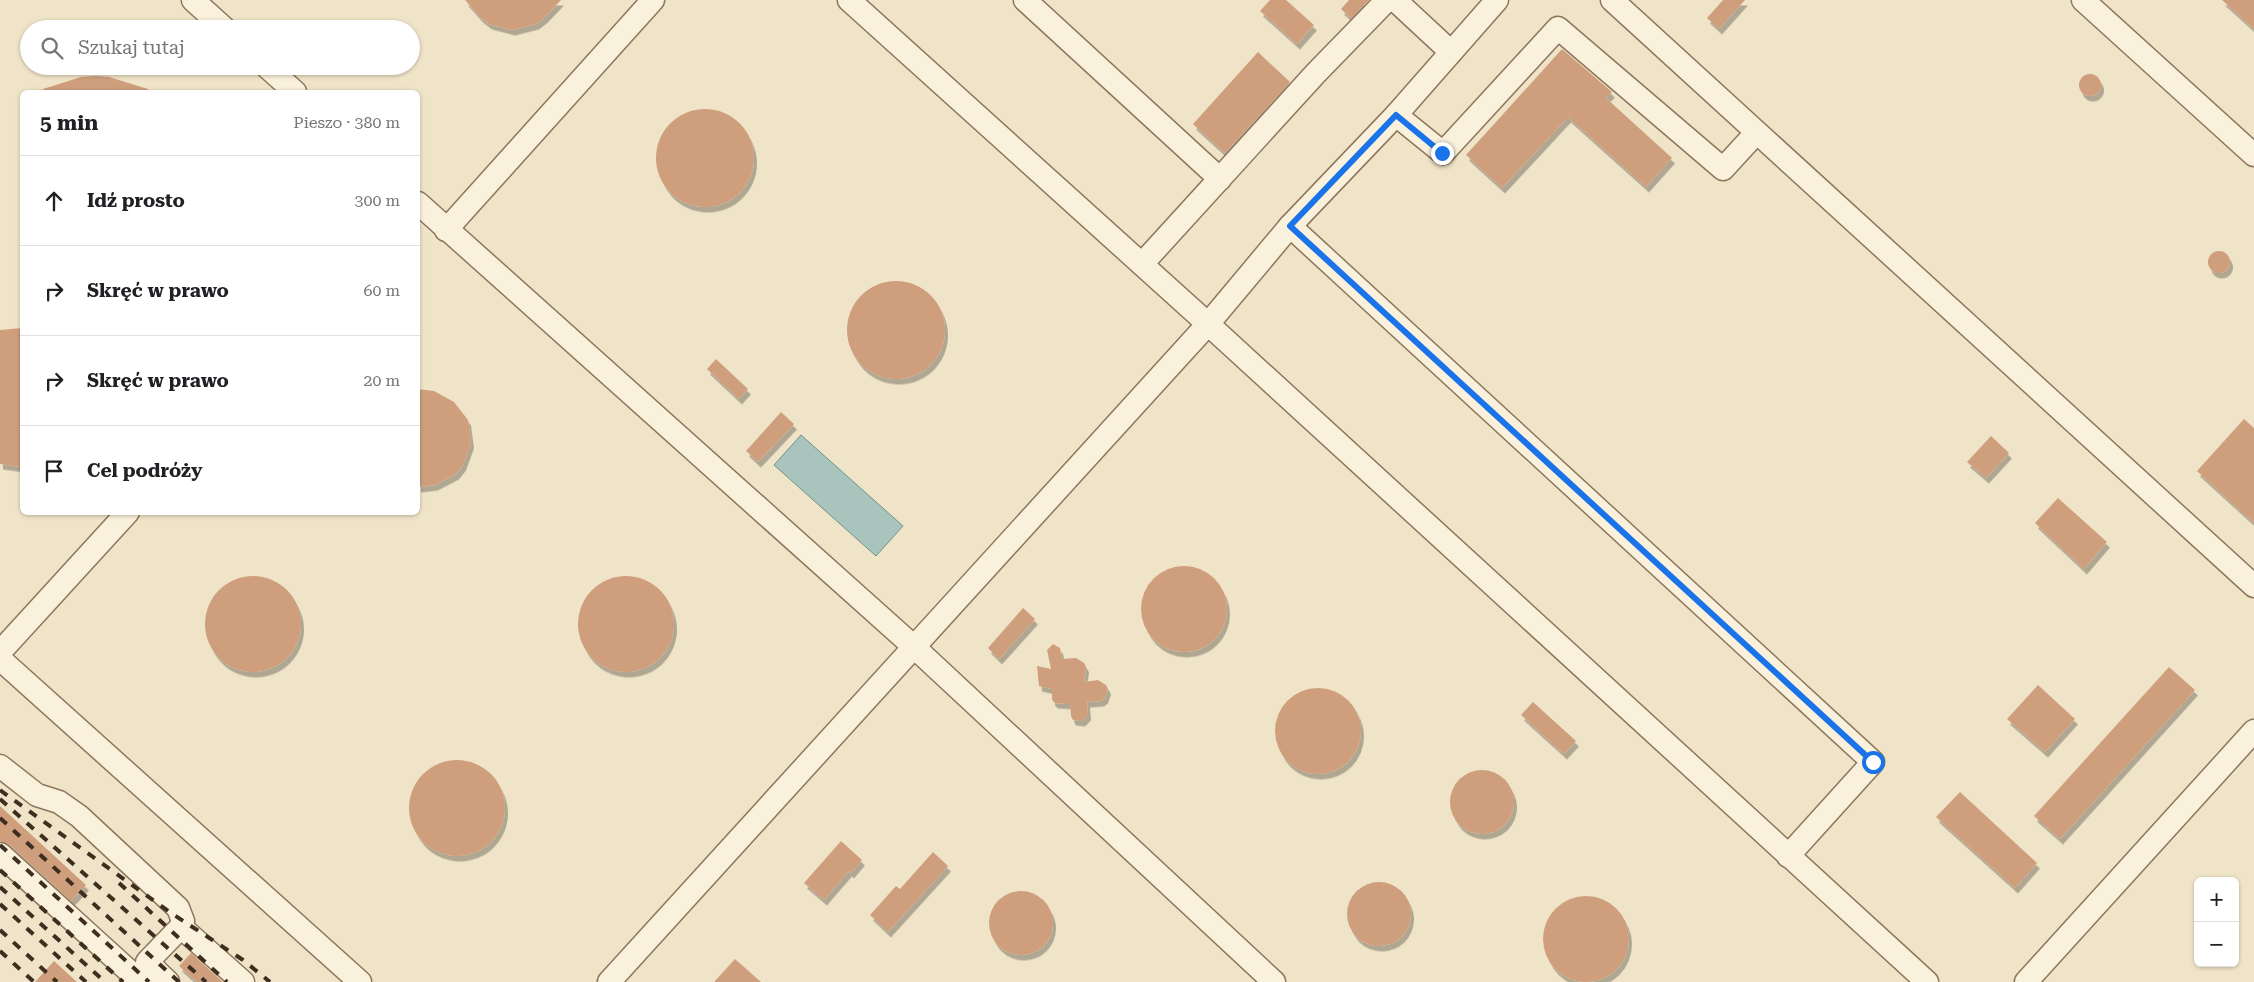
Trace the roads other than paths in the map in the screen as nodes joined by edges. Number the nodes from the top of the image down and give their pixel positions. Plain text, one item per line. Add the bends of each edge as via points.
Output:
1 (193, 0) edge
2 (653, 0) edge
3 (849, 0) edge
4 (1025, 0) edge
5 (1387, 0) edge
6 (1396, 0) edge
7 (1498, 0) edge
8 (1612, 0) edge
9 (2083, 0) edge
10 (215, 20) edge
11 (1451, 52) junction
12 (276, 75) edge
13 (293, 90) edge
14 (1396, 115) junction
15 (1756, 133) junction
16 (2254, 155) edge
17 (1220, 179) junction
18 (420, 206) edge
19 (1290, 226) junction
20 (446, 230) junction
21 (1142, 264) junction
22 (1208, 324) junction
23 (125, 515) edge
24 (2254, 586) edge
25 (913, 646) junction
26 (0, 652) edge
27 (0, 659) edge
28 (2254, 730) edge
29 (0, 766) edge
30 (0, 854) edge
31 (1788, 856) junction
32 (181, 927) junction
33 (141, 982) edge
34 (168, 982) edge
35 (243, 982) edge
36 (360, 982) edge
37 (609, 982) edge
38 (1274, 982) edge
39 (1927, 982) edge
40 (2026, 982) edge

1 - 10 lane
2 - 20 lane
3 - 21 lane
4 - 17 lane
5 - 17 lane
6 - 11 lane
7 - 11 lane
8 - 15 lane
9 - 16 lane
11 - 14 lane
12 - 13 lane
14 - 15 lane via 1442,153 1558,28 1723,169
14 - 19 lane
15 - 24 lane
17 - 21 lane
18 - 20 lane
19 - 22 lane
19 - 31 lane via 1873,762
20 - 25 lane
21 - 22 lane
22 - 25 lane
22 - 31 lane
23 - 26 lane
25 - 37 lane
25 - 38 lane
27 - 36 lane
28 - 40 lane
29 - 32 lane via 37,795 59,802 79,816 178,908 183,921
30 - 33 lane
31 - 39 lane
32 - 34 lane via 147,962
32 - 35 lane

